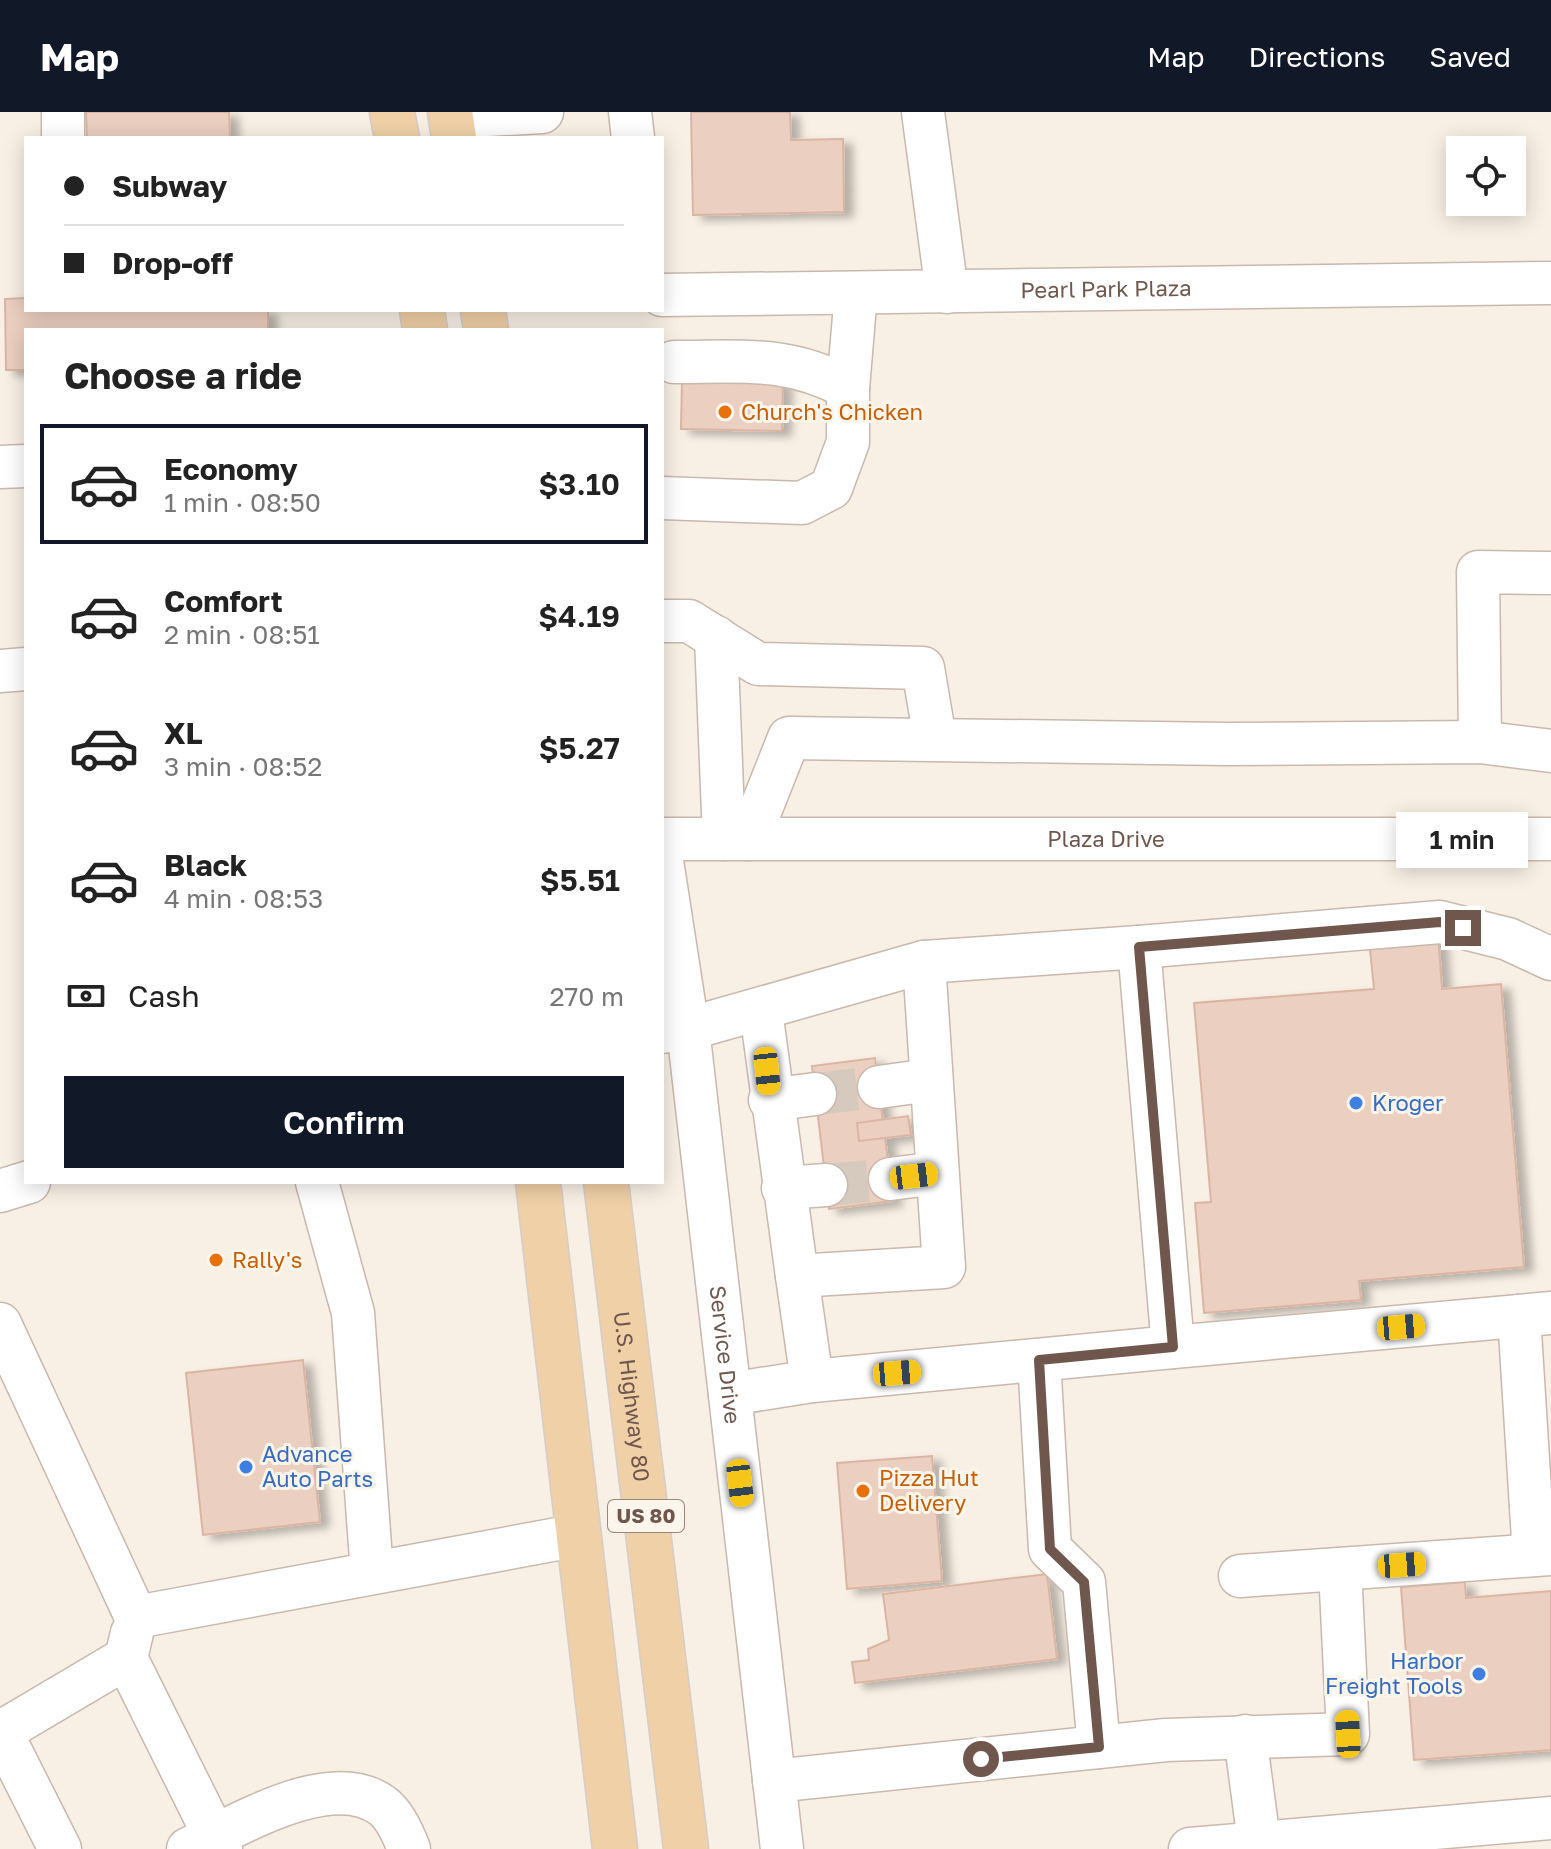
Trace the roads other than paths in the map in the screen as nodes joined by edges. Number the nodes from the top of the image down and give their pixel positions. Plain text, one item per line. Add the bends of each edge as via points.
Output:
1 (63, 112) edge
2 (392, 112) edge
3 (542, 112) edge
4 (630, 112) edge
5 (923, 112) edge
6 (452, 122) edge
7 (63, 136) edge
8 (397, 136) edge
9 (633, 136) edge
10 (1551, 283) edge
11 (947, 292) junction
12 (856, 293) junction
13 (676, 295) edge
14 (668, 373) edge
15 (848, 388) junction
16 (24, 466) edge
17 (0, 467) edge
18 (664, 491) edge
19 (1551, 573) edge
20 (664, 621) edge
21 (716, 637) junction
22 (24, 669) edge
23 (0, 671) edge
24 (935, 739) junction
25 (1480, 742) junction
26 (1551, 751) edge
27 (664, 839) edge
28 (737, 839) junction
29 (1551, 839) edge
30 (664, 887) edge
31 (1139, 947) junction
32 (1551, 959) edge
33 (924, 962) junction
34 (761, 1011) junction
35 (675, 1030) edge
36 (930, 1080) junction
37 (879, 1087) tunnel mouth
38 (815, 1094) tunnel mouth
39 (770, 1100) junction
40 (937, 1173) junction
41 (890, 1179) tunnel mouth
42 (24, 1184) edge
43 (318, 1184) edge
44 (538, 1184) edge
45 (606, 1184) edge
46 (826, 1185) tunnel mouth
47 (783, 1188) junction
48 (0, 1191) edge
49 (797, 1276) junction
50 (1535, 1315) edge
51 (0, 1324) edge
52 (1173, 1347) junction
53 (1039, 1360) junction
54 (812, 1381) junction
55 (730, 1394) junction
56 (579, 1535) junction
57 (1543, 1555) edge
58 (1340, 1569) junction
59 (372, 1573) junction
60 (1240, 1576) dead end
61 (136, 1617) junction
62 (126, 1658) junction
63 (0, 1731) edge
64 (1245, 1736) junction
65 (1099, 1747) junction
66 (774, 1781) junction
67 (1551, 1818) edge
68 (208, 1845) edge
69 (1259, 1846) edge
70 (60, 1849) edge
71 (409, 1849) edge
72 (615, 1849) edge
73 (686, 1849) edge
74 (782, 1849) edge
75 (1190, 1849) edge

1 - 7 street
2 - 8 main road
3 - 6 street
4 - 9 street
5 - 11 street
10 - 11 street, Pearl Park Plaza
11 - 12 street, Pearl Park Plaza
12 - 13 street, Pearl Park Plaza
12 - 15 street
13 - 14 street via 680,347
14 - 15 street via 768,362 816,370
15 - 18 street via 848,442 831,488 802,503
16 - 17 street
19 - 25 street via 1478,572
20 - 21 street via 689,621
21 - 24 street via 758,664 923,668
21 - 28 street
22 - 23 street
24 - 25 street
24 - 28 street via 789,738
25 - 26 street
27 - 28 street, Plaza Drive
28 - 29 street, Plaza Drive
30 - 35 street, Service Drive
31 - 32 street via 1440,922 1508,939
31 - 33 street
31 - 52 street
33 - 34 street
33 - 36 street
34 - 35 street
34 - 39 street
35 - 55 street, Service Drive
36 - 37 street
36 - 40 street
38 - 39 street
39 - 47 street
40 - 41 street
40 - 49 street via 944,1267
42 - 48 street
43 - 59 street via 353,1313
44 - 56 main road, US 80
45 - 73 main road, U.S. Highway 80 / US 80
46 - 47 street
47 - 49 street
49 - 54 street
50 - 52 street
50 - 57 street
51 - 61 street
52 - 53 street
53 - 54 street
53 - 65 street via 1050,1549 1084,1582
54 - 55 street
55 - 66 street, Service Drive
56 - 59 street
56 - 72 main road, US 80
57 - 58 street
58 - 60 street
58 - 64 street via 1348,1734
59 - 61 street
61 - 62 street
62 - 63 street
62 - 68 street
63 - 70 street
64 - 65 street
64 - 69 street
65 - 66 street
66 - 74 street, Service Drive
67 - 69 street
68 - 71 street via 260,1812 324,1795 355,1793 384,1807
69 - 75 street

